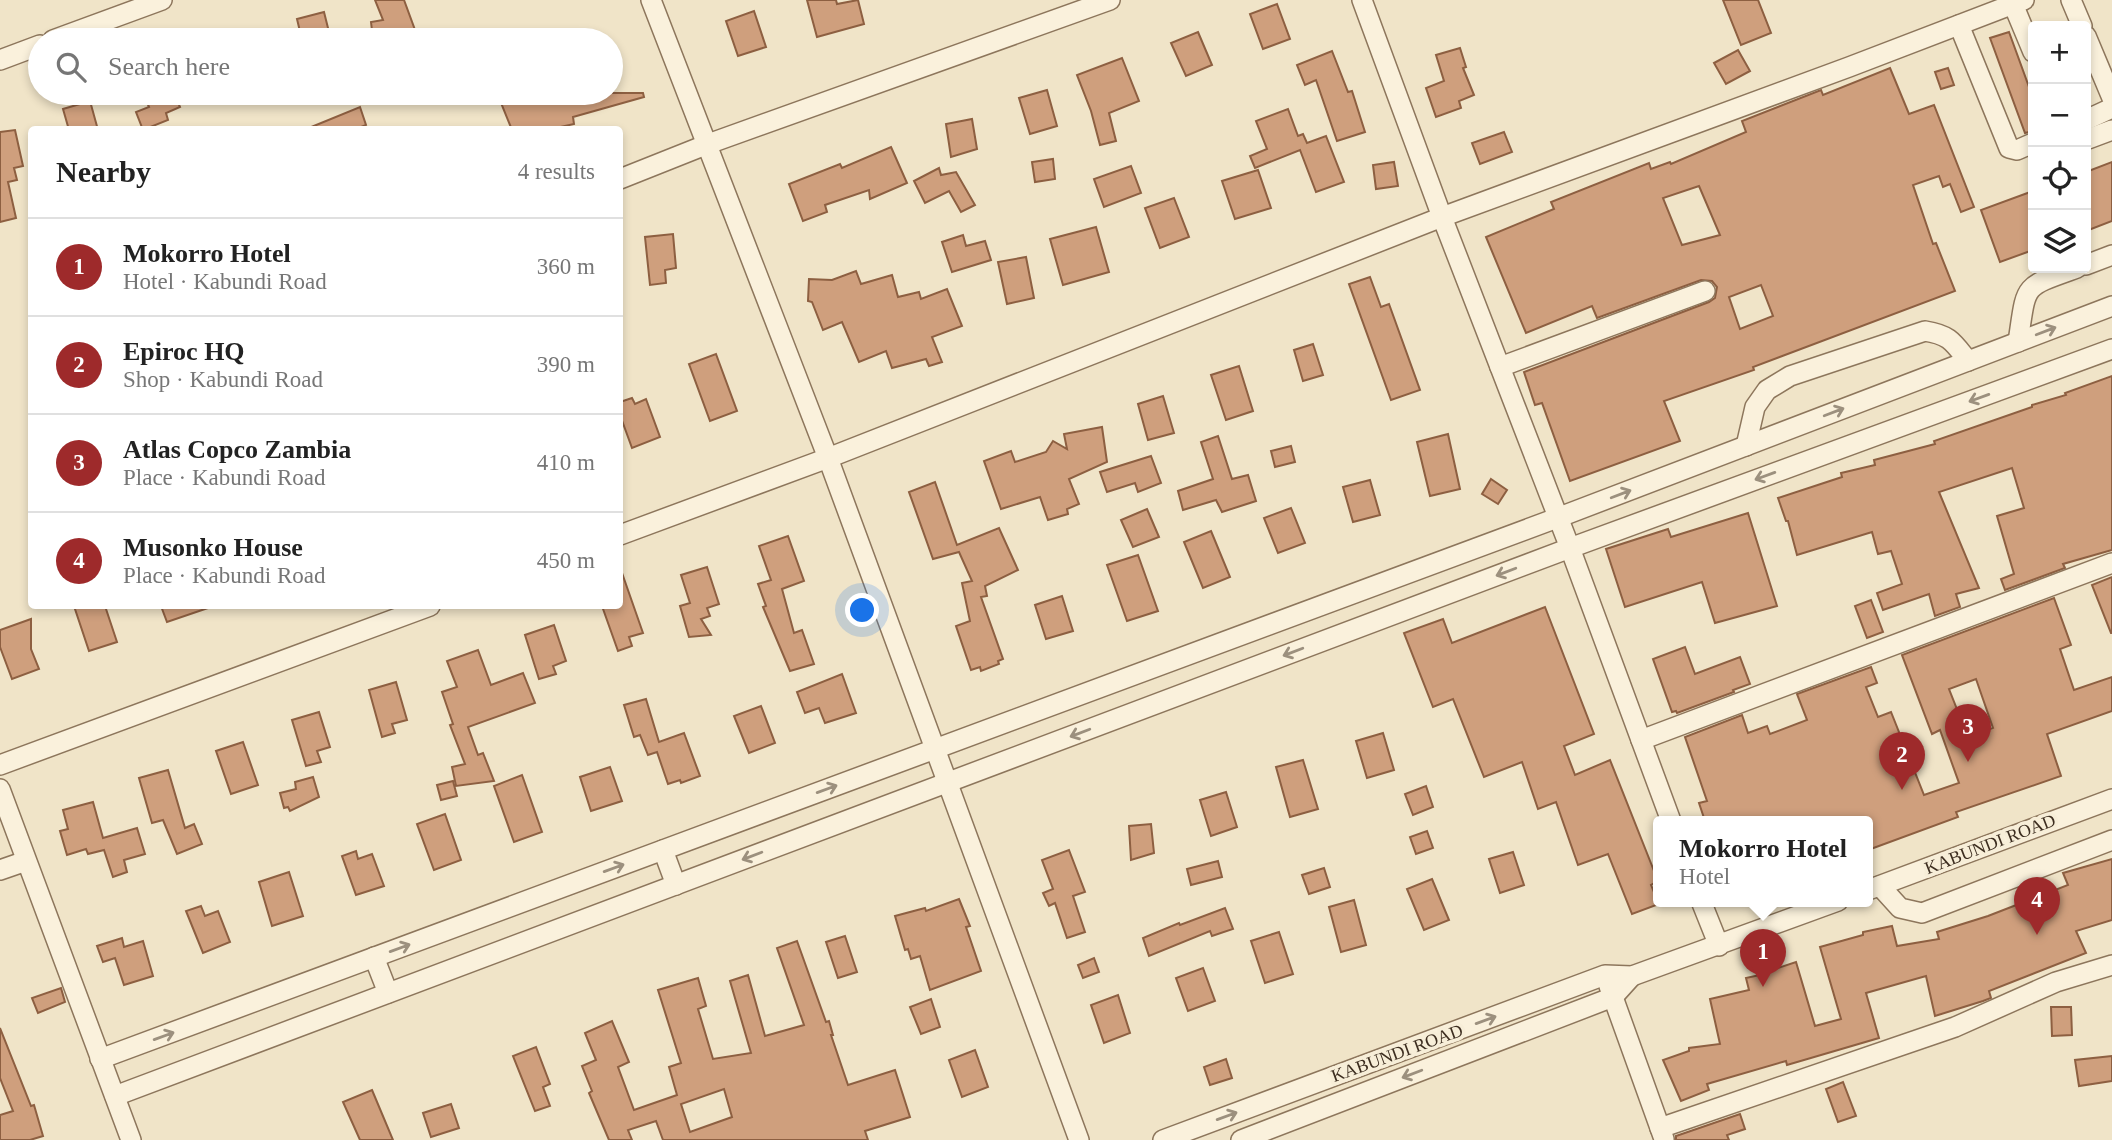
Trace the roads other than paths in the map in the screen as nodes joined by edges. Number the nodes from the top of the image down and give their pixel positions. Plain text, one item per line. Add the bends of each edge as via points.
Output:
1 (162, 0) edge
2 (651, 0) edge
3 (1110, 0) edge
4 (1362, 0) edge
5 (2071, 0) edge
6 (2019, 2) edge
7 (2080, 21) edge
8 (1959, 25) junction
9 (86, 28) edge
10 (2028, 34) edge
11 (2091, 48) edge
12 (28, 50) edge
13 (0, 60) edge
14 (2112, 98) edge
15 (2112, 107) edge
16 (2091, 118) edge
17 (2112, 130) edge
18 (2091, 138) edge
19 (708, 144) junction
20 (2028, 145) edge
21 (623, 178) edge
22 (1442, 217) junction
23 (2112, 255) edge
24 (2091, 263) edge
25 (2063, 273) edge
26 (1705, 291) dead end
27 (2112, 306) edge
28 (2018, 342) junction
29 (2112, 349) edge
30 (1968, 361) junction
31 (1500, 367) junction
32 (1746, 446) junction
33 (828, 458) junction
34 (1558, 518) junction
35 (623, 534) edge
36 (1570, 548) junction
37 (2112, 563) edge
38 (422, 609) edge
39 (1240, 636) junction
40 (1253, 667) junction
41 (1640, 740) junction
42 (935, 749) junction
43 (0, 765) edge
44 (947, 783) junction
45 (0, 789) edge
46 (2112, 799) edge
47 (1669, 816) edge
48 (2112, 840) edge
49 (663, 850) junction
50 (26, 861) junction
51 (0, 870) edge
52 (676, 885) junction
53 (1874, 888) edge
54 (1704, 907) edge
55 (1822, 907) edge
56 (1718, 946) junction
57 (374, 957) junction
58 (2112, 965) edge
59 (1605, 975) junction
60 (1632, 976) junction
61 (388, 993) junction
62 (1613, 997) junction
63 (100, 1059) junction
64 (115, 1096) junction
65 (1662, 1134) edge
66 (131, 1140) edge
67 (1079, 1140) edge
68 (1163, 1140) edge
69 (1241, 1140) edge

1 - 9 street
2 - 19 street
3 - 19 street
4 - 22 street
5 - 7 street
6 - 8 street
6 - 10 street
8 - 20 street via 2009,148
8 - 22 street
11 - 14 street
12 - 13 street
15 - 16 street
17 - 18 street
19 - 21 street
19 - 33 street
22 - 31 street
22 - 33 street
23 - 24 street
25 - 28 street via 2037,282 2025,294
26 - 31 street
28 -> 27 street
28 - 30 street
29 -> 36 street
32 -> 30 street
30 - 32 street via 1951,339 1925,331 1790,376 1767,390 1755,407
31 - 34 street
34 -> 32 street
33 - 35 street
33 - 42 street
34 - 36 street
34 - 39 street
36 -> 40 street
36 - 41 street
37 - 41 street
38 - 43 street
39 - 40 street
39 - 42 street
40 -> 44 street
41 - 47 street
42 - 44 street
49 -> 42 street
44 -> 52 street
44 - 67 street
45 - 50 street
46 - 53 street, KABUNDI ROAD
48 - 53 street via 1922,913 1900,908
49 - 52 street
57 -> 49 street
50 - 51 street
50 - 63 street
52 - 61 street
54 - 56 street
55 - 56 street, KABUNDI ROAD
56 - 60 street, KABUNDI ROAD
57 - 61 street
63 -> 57 street
58 - 65 street via 2056,982 1955,1027
59 - 60 street, KABUNDI ROAD
59 - 62 street
68 -> 59 street, KABUNDI ROAD
60 - 62 street, KABUNDI ROAD
61 - 64 street
62 - 65 street
62 -> 69 street, KABUNDI ROAD
63 - 64 street
64 - 66 street

